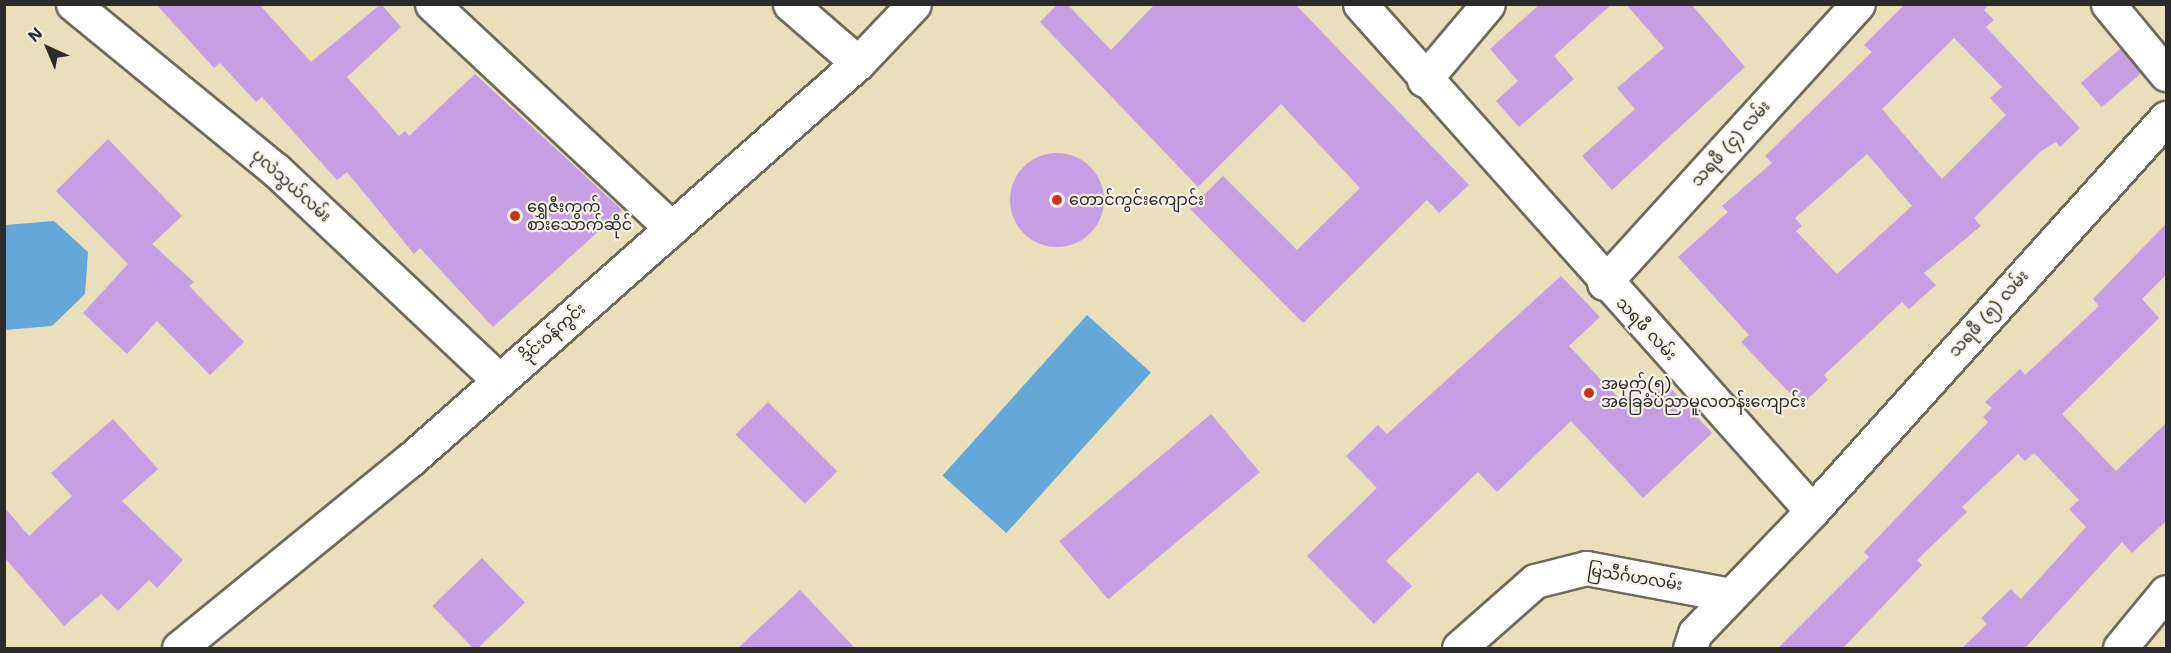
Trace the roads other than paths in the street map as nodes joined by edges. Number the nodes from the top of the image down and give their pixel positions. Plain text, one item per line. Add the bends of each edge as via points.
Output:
1 (432, 4) edge
2 (790, 4) edge
3 (914, 4) edge
4 (1360, 4) edge
5 (1488, 4) edge
6 (1858, 4) edge
7 (2108, 4) edge
8 (93, 11) edge
9 (858, 63) junction
10 (2166, 74) edge
11 (1424, 80) junction
12 (2166, 118) edge
13 (671, 228) junction
14 (1604, 284) junction
15 (499, 380) junction
16 (1812, 511) junction
17 (2166, 592) edge
18 (1730, 595) junction
19 (179, 648) edge
20 (1459, 648) edge
21 (1690, 648) edge
22 (2120, 648) edge

1 - 13 street
2 - 9 street
3 - 9 street, ဒိုင်းဝန်ကွင်း
4 - 11 street, သရဖီ လမ်း
5 - 11 street
6 - 14 street, သရဖီ (၄) လမ်း
7 - 10 street
8 - 15 street, ပုလဲသွယ်လမ်း via 276,170
9 - 13 street, ဒိုင်းဝန်ကွင်း
11 - 14 street, သရဖီ လမ်း
12 - 16 street, သရဖီ (၅) လမ်း
13 - 15 street, ဒိုင်းဝန်ကွင်း
14 - 16 street, သရဖီ လမ်း
15 - 19 street, ဒိုင်းဝန်ကွင်း
16 - 18 street
17 - 22 street
18 - 20 street, မြသီင်္ဂဟလမ်း via 1586,568 1535,581
18 - 21 street via 1695,633

